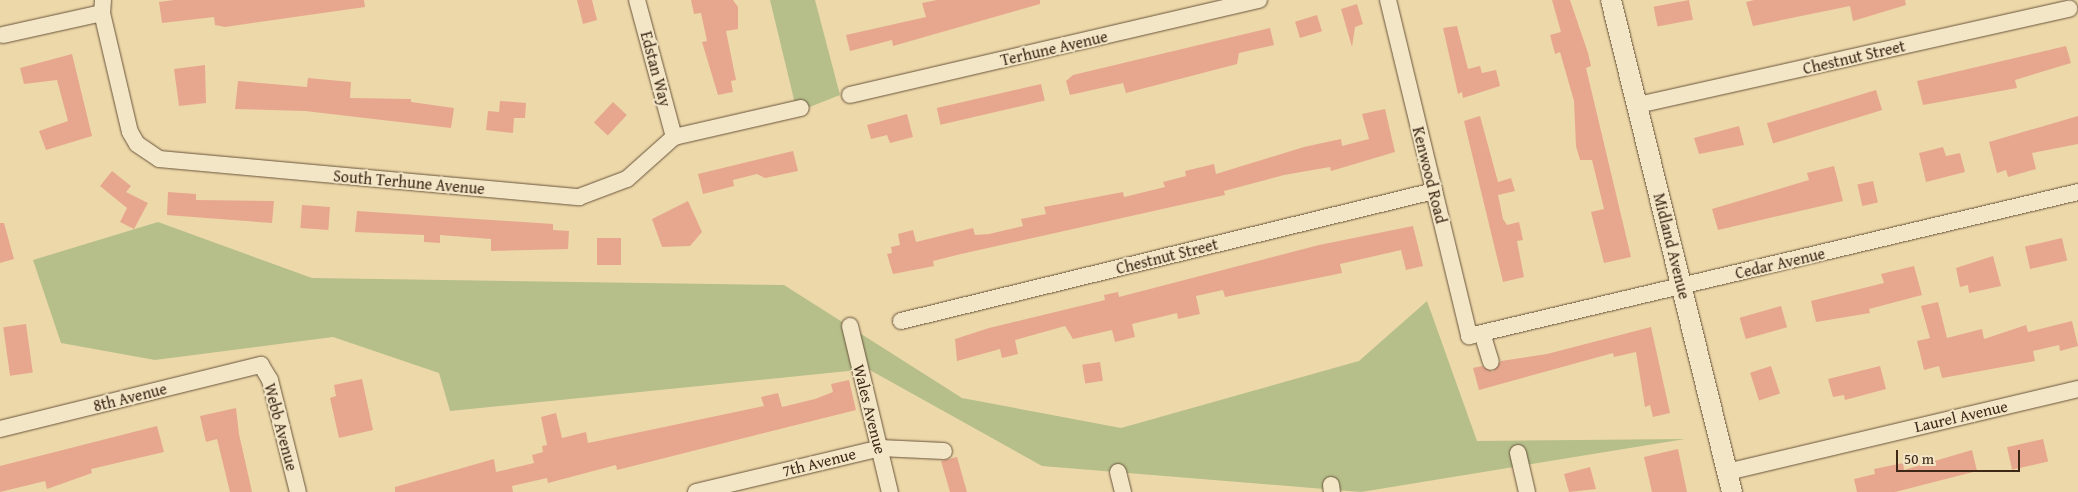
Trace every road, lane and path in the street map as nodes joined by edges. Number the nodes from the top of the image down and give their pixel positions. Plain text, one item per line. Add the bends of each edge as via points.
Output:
1 (638, 0) edge
2 (1259, 0) edge
3 (1388, 0) edge
4 (1612, 0) edge
5 (102, 6) edge
6 (2069, 9) dead end
7 (3, 35) dead end
8 (850, 95) dead end
9 (1638, 105) junction
10 (801, 108) dead end
11 (674, 138) junction
12 (1434, 191) junction
13 (2078, 192) edge
14 (1682, 286) junction
15 (900, 321) dead end
16 (850, 326) dead end
17 (1482, 334) junction
18 (1491, 362) dead end
19 (260, 365) joint
20 (2078, 389) edge
21 (0, 429) edge
22 (880, 448) junction
23 (944, 451) dead end
24 (1518, 453) dead end
25 (1118, 472) dead end
26 (1727, 472) junction
27 (298, 492) edge
28 (696, 492) edge
29 (890, 492) edge
30 (1123, 492) edge
31 (1527, 492) edge
32 (1732, 492) edge

1 - 11 street, Edstan Way
2 - 8 street, Terhune Avenue
3 - 12 street, Kenwood Road
4 - 9 street, Midland Avenue
5 - 7 street
5 - 11 street, South Terhune Avenue via 130,132 137,144 159,159 579,197 627,179
6 - 9 street, Chestnut Street
9 - 14 street, Midland Avenue
10 - 11 street, South Terhune Avenue
12 - 15 street, Chestnut Street
12 - 17 street, Kenwood Road via 1469,336
13 - 14 street, Cedar Avenue
14 - 17 street, Cedar Avenue
14 - 26 street, Midland Avenue
16 - 22 street, Wales Avenue
17 - 18 street
19 - 21 street, 8th Avenue
19 - 27 street, Webb Avenue via 270,380
20 - 26 street, Laurel Avenue
22 - 23 street, 7th Avenue
22 - 28 street, 7th Avenue
22 - 29 street, Wales Avenue
24 - 31 street
25 - 30 street
26 - 32 street, Midland Avenue

